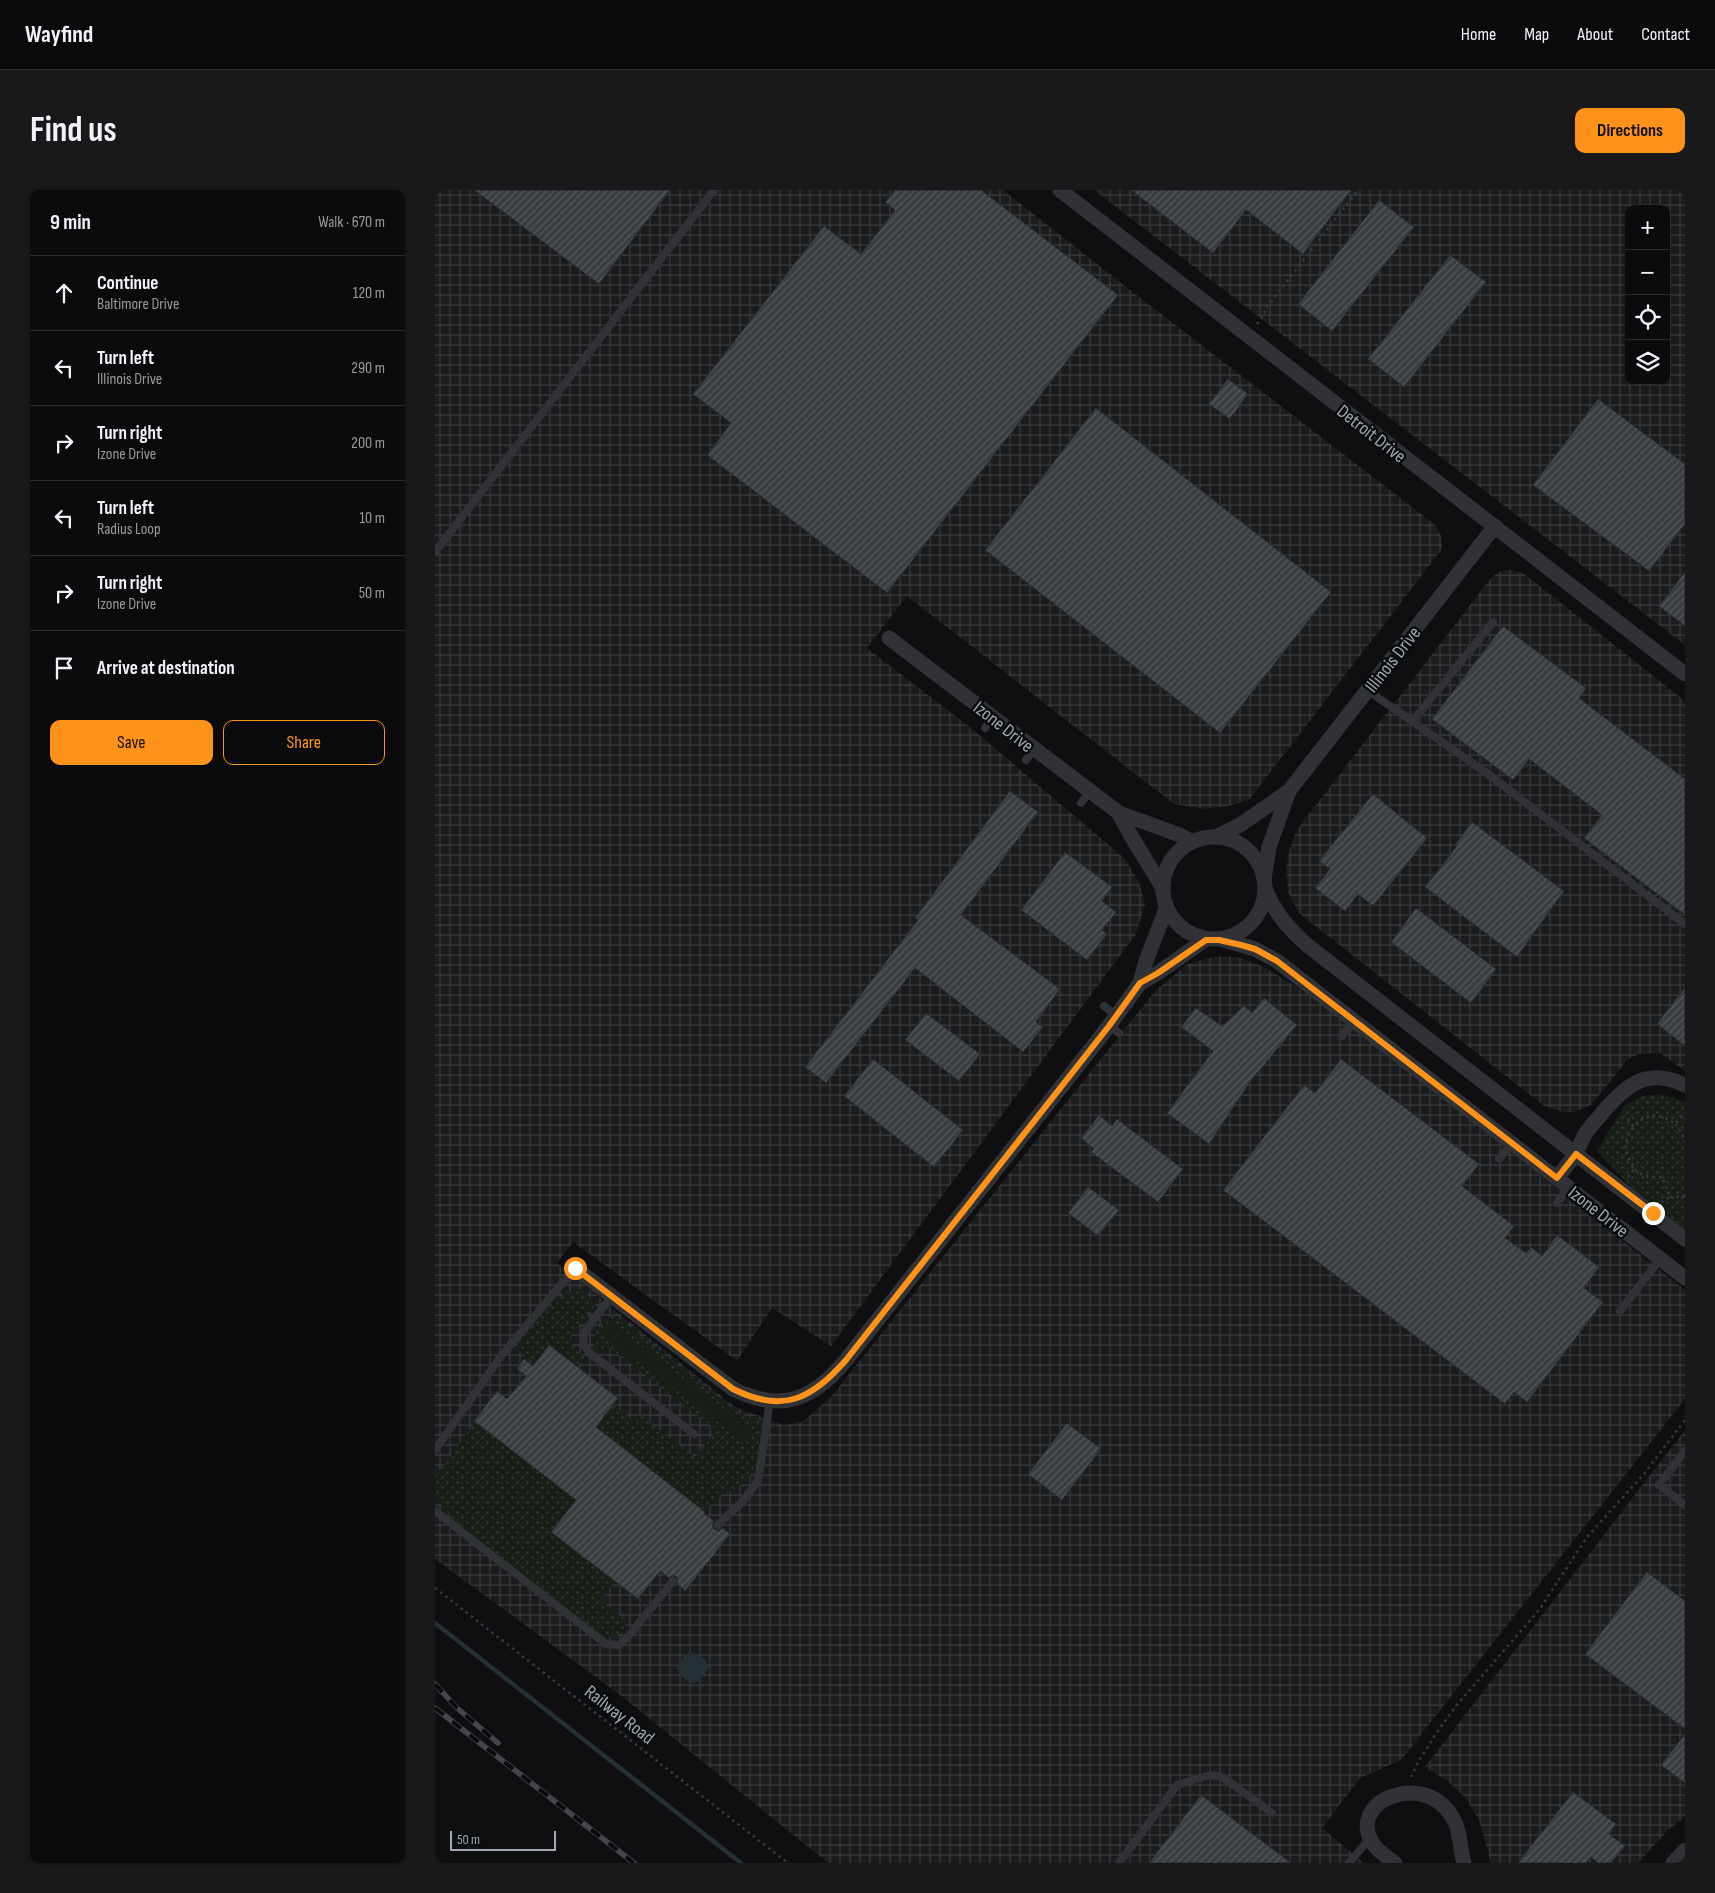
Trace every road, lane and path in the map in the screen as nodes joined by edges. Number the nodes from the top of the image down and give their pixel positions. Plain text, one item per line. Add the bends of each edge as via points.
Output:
1 (714, 190) edge
2 (1060, 190) edge
3 (1358, 190) edge
4 (1257, 324) dead end
5 (1495, 526) junction
6 (435, 552) edge
7 (1493, 622) dead end
8 (889, 638) dead end
9 (1685, 674) edge
10 (1367, 690) junction
11 (1412, 722) junction
12 (1289, 791) junction
13 (1119, 813) junction
14 (1217, 837) junction
15 (1192, 842) junction
16 (1265, 883) junction
17 (1162, 887) junction
18 (1166, 909) junction
19 (1685, 924) edge
20 (1213, 940) junction
21 (1140, 983) junction
22 (1354, 1020) junction
23 (1342, 1036) dead end
24 (1685, 1085) edge
25 (1683, 1112) dead end
26 (1629, 1119) dead end
27 (1675, 1124) junction
28 (1634, 1127) junction
29 (1685, 1142) edge
30 (1512, 1143) junction
31 (1576, 1154) junction
32 (1499, 1159) dead end
33 (1635, 1168) junction
34 (1626, 1178) dead end
35 (1563, 1183) junction
36 (1685, 1196) edge
37 (1670, 1197) junction
38 (1557, 1203) dead end
39 (1659, 1204) dead end
40 (1685, 1239) edge
41 (1660, 1259) junction
42 (575, 1268) joint
43 (1685, 1278) edge
44 (612, 1296) junction
45 (1620, 1311) dead end
46 (770, 1401) junction
47 (1685, 1420) edge
48 (694, 1434) dead end
49 (435, 1450) edge
50 (1685, 1451) edge
51 (1685, 1505) edge
52 (435, 1511) edge
53 (718, 1525) dead end
54 (673, 1581) dead end
55 (435, 1588) edge
56 (1411, 1777) dead end
57 (1272, 1813) dead end
58 (1370, 1838) junction
59 (1685, 1850) edge
60 (788, 1863) edge
61 (1119, 1863) edge
62 (1349, 1863) edge
63 (1395, 1863) edge
64 (1464, 1863) edge
65 (1673, 1863) edge

1 - 6 lane
2 - 5 street, Detroit Drive
3 - 4 path
5 - 9 street, Detroit Drive
5 - 10 street, Illinois Drive
7 - 11 lane
8 - 13 street, Izone Drive via 1085,797
10 - 11 lane
10 - 12 street, Illinois Drive
11 - 19 lane via 1488,774
12 - 14 street, Illinois Drive
12 - 16 street, Illinois Drive via 1272,837
13 - 15 street, Izone Drive
13 - 17 street, Izone Drive
14 - 15 street
14 - 16 street via 1238,843 1248,850 1255,858
15 - 17 street via 1170,860
16 - 20 street via 1263,903 1247,928 1234,936
16 - 31 street, Izone Drive via 1279,916 1296,935
17 - 18 street
18 - 20 street via 1176,924 1190,934
18 - 21 street
20 - 21 street
20 - 22 street, Izone Drive via 1255,949 1277,961
21 - 46 street via 846,1360 825,1383 796,1399
22 - 23 lane
22 - 30 street, Izone Drive
24 - 31 street via 1660,1073 1631,1084 1622,1090 1592,1126
25 - 27 path
26 - 28 path
27 - 28 path via 1666,1118 1647,1116
27 - 29 path
28 - 33 path via 1628,1136 1626,1151
30 - 32 lane
30 - 35 street, Izone Drive
31 - 35 street
31 - 40 street, Izone Drive
33 - 34 path
33 - 37 path via 1643,1175 1662,1177
35 - 38 lane
35 - 41 street, Izone Drive
36 - 37 path
37 - 39 path
41 - 43 street, Izone Drive
41 - 45 lane
42 - 44 street
42 - 49 lane via 501,1356
44 - 46 street via 733,1389
44 - 48 lane via 585,1331 584,1345
46 - 53 lane via 758,1481
47 - 56 path via 1643,1475 1587,1537 1539,1610 1456,1706
50 - 51 lane via 1659,1485
52 - 54 lane via 606,1644 619,1645 628,1637
55 - 60 path, Railway Road
57 - 61 lane via 1221,1777 1211,1776 1177,1785
58 - 62 lane
58 - 63 street
58 - 64 street via 1370,1816 1380,1802 1409,1792 1421,1794 1434,1798 1450,1813 1458,1831
59 - 65 street

